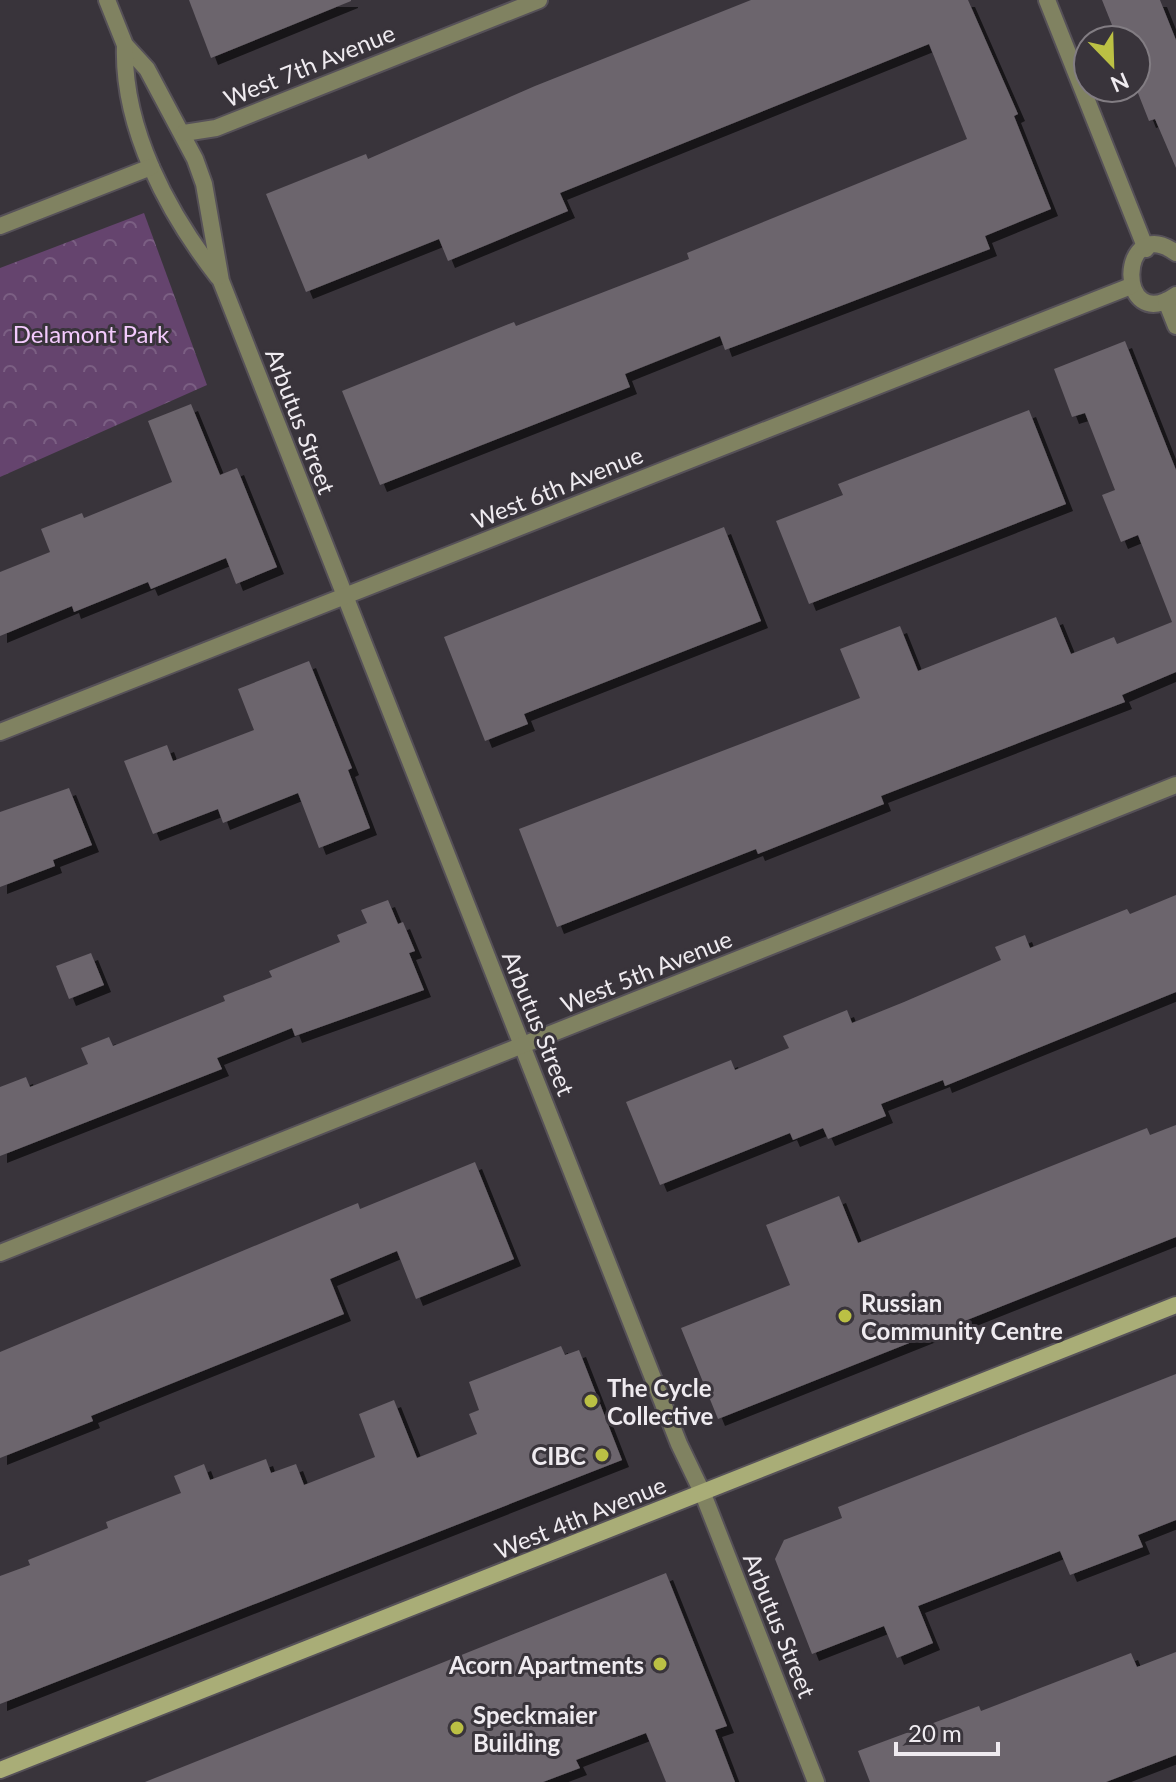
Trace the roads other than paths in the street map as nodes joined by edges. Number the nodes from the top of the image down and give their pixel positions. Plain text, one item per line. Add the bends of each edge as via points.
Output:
1 (107, 0) edge
2 (539, 0) edge
3 (1047, 0) edge
4 (125, 45) junction
5 (184, 133) junction
6 (151, 167) junction
7 (0, 226) edge
8 (1146, 249) junction
9 (1176, 253) edge
10 (221, 281) junction
11 (1131, 286) junction
12 (1171, 298) edge
13 (1176, 326) edge
14 (344, 596) junction
15 (0, 732) edge
16 (1176, 785) edge
17 (522, 1046) junction
18 (0, 1253) edge
19 (1176, 1305) edge
20 (703, 1494) junction
21 (0, 1770) edge
22 (816, 1782) edge

1 - 4 street, Arbutus Street
2 - 5 street, West 7th Avenue via 216,128
3 - 8 street
4 - 5 street, Arbutus Street via 147,69
4 - 6 street, Arbutus Street via 124,78
5 - 10 street, Arbutus Street via 204,184
6 - 7 street
6 - 10 street, Arbutus Street via 188,239
8 - 9 street via 1164,247
8 - 11 street via 1130,268
10 - 14 street, Arbutus Street
11 - 12 street via 1150,301
11 - 14 street, West 6th Avenue
12 - 13 street
14 - 15 street, West 6th Avenue
14 - 17 street, Arbutus Street
16 - 17 street, West 5th Avenue
17 - 18 street, West 5th Avenue
17 - 20 street, Arbutus Street
19 - 20 main road, West 4th Avenue
20 - 21 main road, West 4th Avenue
20 - 22 street, Arbutus Street

